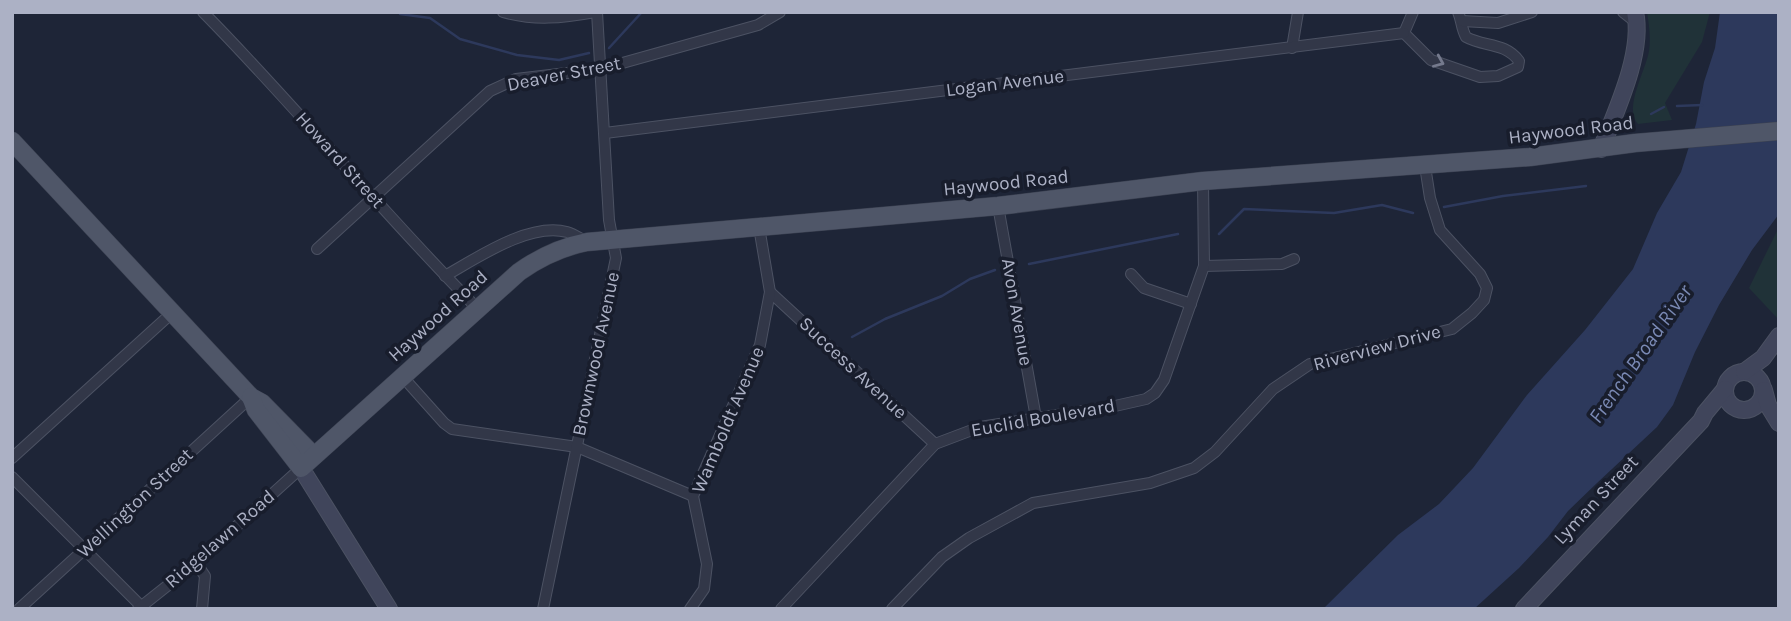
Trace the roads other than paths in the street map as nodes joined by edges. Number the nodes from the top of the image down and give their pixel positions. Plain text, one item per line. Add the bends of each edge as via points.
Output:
1 (203, 12) edge
2 (503, 12) edge
3 (596, 12) edge
4 (780, 12) edge
5 (1298, 12) edge
6 (1413, 12) edge
7 (1532, 12) edge
8 (1623, 12) edge
9 (1460, 17) edge
10 (1636, 18) edge
11 (1404, 33) junction
12 (1292, 48) junction
13 (601, 69) junction
14 (1779, 131) edge
15 (605, 133) junction
16 (12, 141) edge
17 (1601, 149) junction
18 (1425, 166) junction
19 (1203, 181) junction
20 (373, 197) junction
21 (998, 206) junction
22 (759, 228) junction
23 (614, 240) junction
24 (587, 242) junction
25 (317, 248) dead end
26 (1294, 259) dead end
27 (1203, 266) junction
28 (1130, 274) dead end
29 (445, 276) junction
30 (770, 292) junction
31 (1191, 304) junction
32 (477, 308) junction
33 (173, 312) junction
34 (1779, 336) edge
35 (1779, 349) edge
36 (1744, 372) junction
37 (402, 376) junction
38 (1763, 387) junction
39 (1725, 389) junction
40 (251, 397) junction
41 (1744, 409) junction
42 (1036, 418) junction
43 (1701, 421) junction
44 (1779, 423) edge
45 (1779, 430) edge
46 (935, 444) junction
47 (577, 447) junction
48 (12, 458) edge
49 (308, 462) junction
50 (12, 477) edge
51 (693, 496) junction
52 (84, 550) junction
53 (196, 563) junction
54 (385, 607) edge
55 (139, 608) edge
56 (19, 609) edge
57 (202, 609) edge
58 (542, 609) edge
59 (690, 609) edge
60 (781, 609) edge
61 (892, 609) edge
62 (1524, 609) edge

1 - 20 street, Howard Street
2 - 3 street via 544,19
3 - 13 street, Brownwood Avenue
4 - 13 street, Deaver Street via 758,25
5 - 12 street
6 - 11 street
7 - 9 street via 1498,23
8 - 10 street
11 -> 9 street via 1432,60 1480,77 1518,67 1519,61 1507,50 1466,37
10 - 17 main road via 1636,51
11 - 12 street, Logan Avenue
12 - 15 street, Logan Avenue
13 - 15 street, Brownwood Avenue
13 - 20 street, Deaver Street via 501,84
14 - 17 main road, Haywood Road
15 - 23 street, Brownwood Avenue
16 - 33 main road
17 - 18 main road, Haywood Road
18 - 19 main road, Haywood Road
18 - 61 street, Riverview Drive via 1440,230 1487,288 1484,300 1472,313 1452,328 1310,364 1273,389 1194,468 1150,483 1033,503 942,557
19 - 21 main road, Haywood Road
19 - 27 street, Euclid Boulevard
20 - 25 street, Deaver Street
20 - 29 street, Howard Street
21 - 22 main road, Haywood Road
21 - 42 street, Avon Avenue
22 - 23 main road, Haywood Road
22 - 30 street, Wamboldt Avenue
23 - 24 main road, Haywood Road
23 - 47 street, Brownwood Avenue via 616,258
24 - 29 street via 569,232 530,234
24 - 32 main road, Haywood Road via 534,261
26 - 27 street via 1282,264
27 - 31 street, Euclid Boulevard
28 - 31 street via 1143,288
29 - 32 street, Howard Street
30 - 46 street, Success Avenue
30 - 51 street, Wamboldt Avenue via 760,345
31 - 42 street, Euclid Boulevard via 1155,393 1115,406
32 - 37 main road, Haywood Road
33 - 40 main road
33 - 48 street
34 - 36 main road via 1763,358
35 - 38 main road
36 - 38 main road via 1754,374
36 - 39 main road via 1729,379
37 - 47 street via 452,429
37 - 49 main road, Haywood Road
38 - 41 main road via 1761,401
38 - 44 main road
39 - 41 main road via 1726,399
39 - 43 main road, Lyman Street
40 - 49 main road via 256,410
40 - 52 street, Wellington Street
41 - 43 main road, Lyman Street via 1723,411
41 - 45 main road
42 - 46 street, Euclid Boulevard via 980,427
43 - 62 main road, Lyman Street
46 - 60 street, Euclid Boulevard
47 - 51 street
47 - 58 street, Brownwood Avenue
49 - 53 street, Ridgelawn Road
49 - 54 main road
50 - 52 street
51 - 59 street, Wamboldt Avenue via 707,564 704,589
52 - 55 street
52 - 56 street, Wellington Street
53 - 55 street, Ridgelawn Road
53 - 57 street via 205,576

